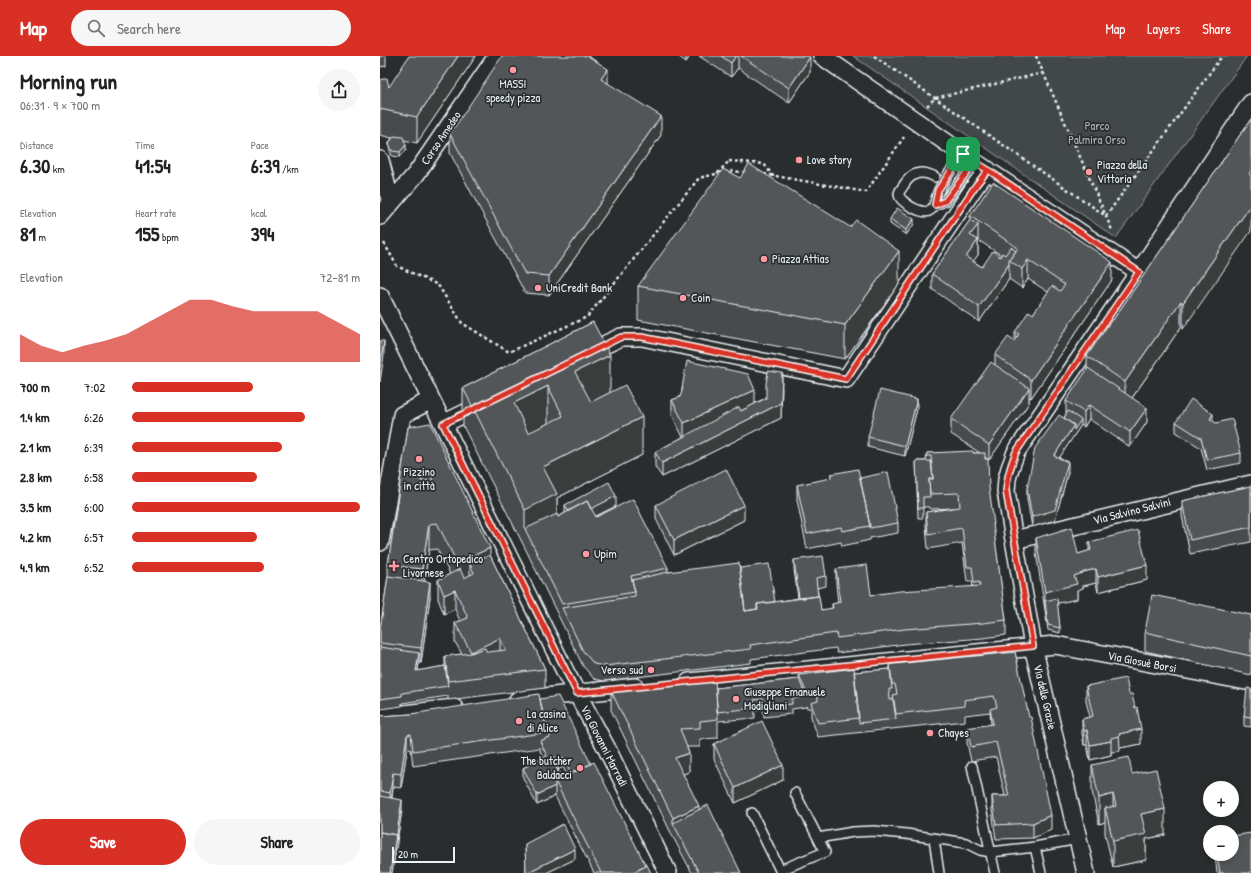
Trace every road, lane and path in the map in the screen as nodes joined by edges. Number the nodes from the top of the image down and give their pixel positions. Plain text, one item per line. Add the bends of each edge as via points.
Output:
1 (497, 56) edge
2 (822, 56) edge
3 (874, 56) edge
4 (1036, 56) edge
5 (1222, 56) edge
6 (1043, 73) junction
7 (935, 98) junction
8 (1251, 103) edge
9 (926, 107) dead end
10 (905, 135) dead end
11 (380, 160) edge
12 (975, 162) junction
13 (718, 173) junction
14 (749, 173) edge
15 (763, 174) edge
16 (772, 176) junction
17 (935, 177) dead end
18 (935, 205) junction
19 (385, 209) edge
20 (1106, 216) junction
21 (1114, 233) dead end
22 (384, 243) dead end
23 (1139, 272) junction
24 (380, 296) edge
25 (571, 361) edge
26 (500, 396) edge
27 (430, 400) junction
28 (443, 424) junction
29 (1251, 484) edge
30 (1014, 540) junction
31 (380, 542) edge
32 (1033, 646) junction
33 (1251, 682) edge
34 (677, 683) edge
35 (654, 685) edge
36 (577, 693) junction
37 (506, 702) edge
38 (467, 707) edge
39 (380, 717) edge
40 (972, 766) dead end
41 (795, 792) dead end
42 (752, 813) dead end
43 (818, 838) junction
44 (934, 839) junction
45 (1078, 839) junction
46 (1035, 847) junction
47 (990, 852) junction
48 (668, 873) edge
49 (939, 873) edge
50 (995, 873) edge
51 (1041, 873) edge
52 (1086, 873) edge

1 - 19 street, Corso Amedeo via 416,174
2 - 12 street
3 - 7 path
4 - 6 path
5 - 20 path
6 - 7 path
6 - 20 path
7 - 9 path
7 - 20 path
8 - 23 street
10 - 16 path via 866,192
11 - 19 street
12 - 18 lane via 945,201
12 - 18 lane via 938,190
12 - 23 street
12 - 25 street via 976,185 846,379 642,337 621,337
13 - 14 path
13 - 16 path via 726,180 765,180
13 - 16 path via 729,161 764,164
13 - 22 path via 699,178 587,317 509,352 462,323 438,285 397,266
15 - 16 path
17 - 18 lane via 927,173 908,178 899,196 901,200 924,213
20 - 21 path
23 - 30 street, Via delle Grazie via 1016,452 1007,479 1006,491
24 - 27 street, Via Giovanni Marradi
26 - 28 street
27 - 28 street, Via Giovanni Marradi
27 - 31 street via 402,414
28 - 36 street, Via Giovanni Marradi
29 - 30 street, Via Salvino Salvini
30 - 32 street, Via delle Grazie
32 - 33 street, Via Giosuè Borsi via 1055,645
32 - 34 street, Via Giosuè Borsi
32 - 45 street, Via delle Grazie
35 - 36 street
36 - 37 street
36 - 48 street, Via Giovanni Marradi
38 - 39 street
40 - 47 lane
41 - 43 lane
42 - 43 lane via 780,870 825,852
43 - 44 lane via 874,831
44 - 47 lane via 966,843
44 - 49 lane
45 - 46 lane
45 - 52 street, Via delle Grazie
46 - 47 lane
46 - 51 lane
47 - 50 lane

